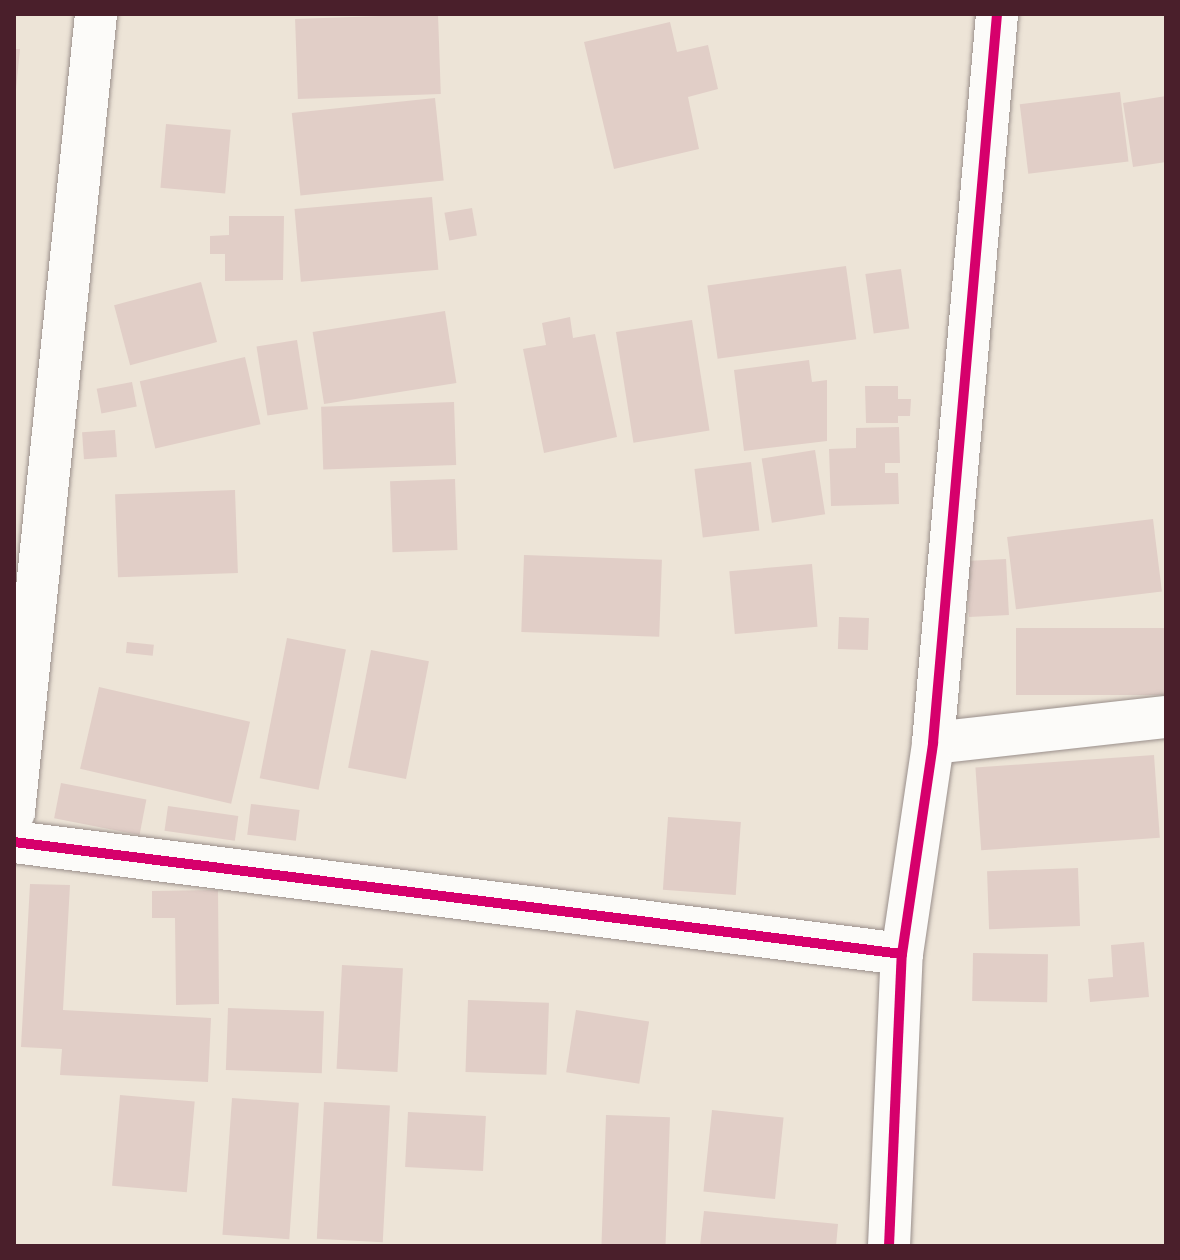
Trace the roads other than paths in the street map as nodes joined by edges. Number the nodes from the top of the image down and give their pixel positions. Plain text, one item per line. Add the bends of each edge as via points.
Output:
1 (96, 14) edge
2 (997, 14) edge
3 (1166, 717) edge
4 (933, 743) junction
5 (14, 812) edge
6 (14, 842) edge
7 (902, 954) junction
8 (889, 1246) edge

1 - 5 street
2 - 4 street
3 - 4 street
4 - 7 street
6 - 7 street
7 - 8 street

